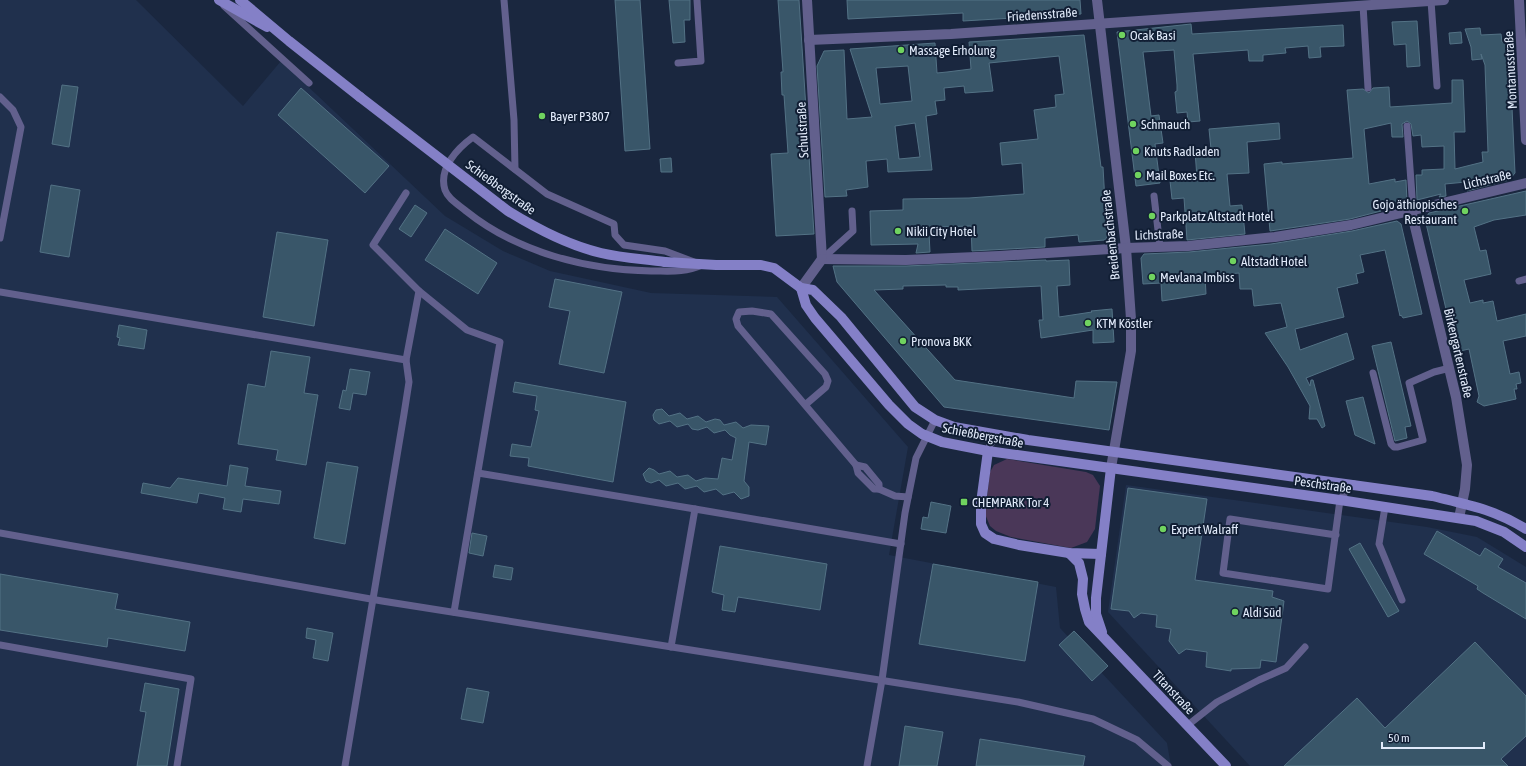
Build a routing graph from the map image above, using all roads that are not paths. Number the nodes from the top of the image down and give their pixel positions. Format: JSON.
{"nodes":[{"id":1,"x":218,"y":0,"type":"edge"},
{"id":2,"x":240,"y":0,"type":"edge"},
{"id":3,"x":504,"y":0,"type":"edge"},
{"id":4,"x":696,"y":0,"type":"edge"},
{"id":5,"x":807,"y":0,"type":"edge"},
{"id":6,"x":1097,"y":0,"type":"edge"},
{"id":7,"x":1444,"y":0,"type":"edge"},
{"id":8,"x":1520,"y":0,"type":"edge"},
{"id":9,"x":1431,"y":1,"type":"edge"},
{"id":10,"x":1363,"y":5,"type":"junction"},
{"id":11,"x":1100,"y":23,"type":"junction"},
{"id":12,"x":809,"y":40,"type":"junction"},
{"id":13,"x":289,"y":41,"type":"junction"},
{"id":14,"x":678,"y":63,"type":"dead end"},
{"id":15,"x":309,"y":83,"type":"dead end"},
{"id":16,"x":1437,"y":86,"type":"dead end"},
{"id":17,"x":1368,"y":88,"type":"dead end"},
{"id":18,"x":0,"y":97,"type":"edge"},
{"id":19,"x":1407,"y":126,"type":"dead end"},
{"id":20,"x":1526,"y":140,"type":"edge"},
{"id":21,"x":515,"y":169,"type":"junction"},
{"id":22,"x":1526,"y":183,"type":"edge"},
{"id":23,"x":406,"y":192,"type":"dead end"},
{"id":24,"x":1154,"y":196,"type":"dead end"},
{"id":25,"x":1412,"y":210,"type":"junction"},
{"id":26,"x":852,"y":211,"type":"dead end"},
{"id":27,"x":0,"y":238,"type":"edge"},
{"id":28,"x":1160,"y":247,"type":"junction"},
{"id":29,"x":1126,"y":248,"type":"junction"},
{"id":30,"x":822,"y":259,"type":"junction"},
{"id":31,"x":702,"y":265,"type":"junction"},
{"id":32,"x":801,"y":288,"type":"junction"},
{"id":33,"x":419,"y":291,"type":"junction"},
{"id":34,"x":0,"y":292,"type":"edge"},
{"id":35,"x":406,"y":360,"type":"junction"},
{"id":36,"x":1450,"y":368,"type":"junction"},
{"id":37,"x":1373,"y":373,"type":"dead end"},
{"id":38,"x":805,"y":404,"type":"junction"},
{"id":39,"x":935,"y":420,"type":"junction"},
{"id":40,"x":926,"y":436,"type":"junction"},
{"id":41,"x":1000,"y":436,"type":"junction"},
{"id":42,"x":988,"y":451,"type":"junction"},
{"id":43,"x":1113,"y":451,"type":"junction"},
{"id":44,"x":1111,"y":468,"type":"junction"},
{"id":45,"x":478,"y":473,"type":"junction"},
{"id":46,"x":1354,"y":484,"type":"junction"},
{"id":47,"x":908,"y":497,"type":"junction"},
{"id":48,"x":1340,"y":500,"type":"junction"},
{"id":49,"x":1462,"y":503,"type":"junction"},
{"id":50,"x":1385,"y":506,"type":"junction"},
{"id":51,"x":695,"y":509,"type":"junction"},
{"id":52,"x":1459,"y":518,"type":"junction"},
{"id":53,"x":1526,"y":528,"type":"edge"},
{"id":54,"x":0,"y":533,"type":"edge"},
{"id":55,"x":1336,"y":535,"type":"junction"},
{"id":56,"x":901,"y":544,"type":"junction"},
{"id":57,"x":1526,"y":546,"type":"edge"},
{"id":58,"x":1069,"y":553,"type":"junction"},
{"id":59,"x":1101,"y":554,"type":"junction"},
{"id":60,"x":372,"y":599,"type":"junction"},
{"id":61,"x":1402,"y":600,"type":"dead end"},
{"id":62,"x":454,"y":612,"type":"junction"},
{"id":63,"x":1103,"y":636,"type":"junction"},
{"id":64,"x":0,"y":645,"type":"edge"},
{"id":65,"x":671,"y":647,"type":"junction"},
{"id":66,"x":1305,"y":647,"type":"dead end"},
{"id":67,"x":882,"y":680,"type":"junction"},
{"id":68,"x":1188,"y":725,"type":"junction"},
{"id":69,"x":177,"y":766,"type":"edge"},
{"id":70,"x":345,"y":766,"type":"edge"},
{"id":71,"x":867,"y":766,"type":"edge"},
{"id":72,"x":1168,"y":766,"type":"edge"},
{"id":73,"x":1226,"y":766,"type":"edge"}],
"edges":[{"from":1,"to":13,"type":"main road","name":"Schießbergstraße"},
{"from":1,"to":15,"type":"lane"},
{"from":2,"to":13,"type":"main road","name":"Schießbergstraße"},
{"from":3,"to":21,"type":"lane"},
{"from":4,"to":14,"type":"lane"},
{"from":5,"to":12,"type":"street","name":"Schulstraße"},
{"from":6,"to":11,"type":"street","name":"Breidenbachstraße"},
{"from":7,"to":9,"type":"street","name":"Friedensstraße"},
{"from":8,"to":20,"type":"street","name":"Montanusstraße"},
{"from":9,"to":10,"type":"street","name":"Friedensstraße"},
{"from":9,"to":16,"type":"lane"},
{"from":10,"to":11,"type":"street","name":"Friedensstraße"},
{"from":10,"to":17,"type":"lane"},
{"from":11,"to":12,"type":"street","name":"Friedensstraße"},
{"from":11,"to":29,"type":"street","name":"Breidenbachstraße"},
{"from":12,"to":30,"type":"street","name":"Schulstraße"},
{"from":13,"to":31,"type":"main road","name":"Schießbergstraße","bridge":true},
{"from":18,"to":27,"type":"lane"},
{"from":19,"to":25,"type":"lane"},
{"from":21,"to":31,"type":"lane"},
{"from":21,"to":31,"type":"lane"},
{"from":22,"to":25,"type":"street","name":"Lichstraße"},
{"from":23,"to":33,"type":"lane"},
{"from":24,"to":28,"type":"lane"},
{"from":25,"to":28,"type":"street","name":"Lichstraße"},
{"from":25,"to":36,"type":"street","name":"Birkengartenstraße"},
{"from":26,"to":30,"type":"lane"},
{"from":28,"to":29,"type":"street","name":"Lichstraße"},
{"from":29,"to":30,"type":"street","name":"Lichstraße"},
{"from":29,"to":43,"type":"street","name":"Breidenbachstraße"},
{"from":30,"to":32,"type":"street"},
{"from":31,"to":32,"type":"main road","name":"Schießbergstraße"},
{"from":32,"to":39,"type":"main road","name":"Schießbergstraße"},
{"from":32,"to":40,"type":"main road","name":"Schießbergstraße"},
{"from":33,"to":35,"type":"lane"},
{"from":33,"to":45,"type":"lane"},
{"from":34,"to":35,"type":"lane"},
{"from":35,"to":60,"type":"lane"},
{"from":36,"to":37,"type":"lane"},
{"from":36,"to":49,"type":"street","name":"Birkengartenstraße"},
{"from":38,"to":38,"type":"lane"},
{"from":38,"to":47,"type":"lane"},
{"from":39,"to":40,"type":"lane"},
{"from":39,"to":41,"type":"main road","name":"Schießbergstraße"},
{"from":40,"to":42,"type":"main road","name":"Schießbergstraße"},
{"from":40,"to":47,"type":"lane"},
{"from":41,"to":42,"type":"lane"},
{"from":41,"to":43,"type":"main road","name":"Schießbergstraße"},
{"from":42,"to":44,"type":"main road","name":"Schießbergstraße"},
{"from":42,"to":58,"type":"main road"},
{"from":43,"to":44,"type":"street","name":"Breidenbachstraße"},
{"from":43,"to":46,"type":"main road","name":"Peschstraße"},
{"from":44,"to":48,"type":"main road","name":"Peschstraße"},
{"from":44,"to":59,"type":"main road","name":"Titanstraße"},
{"from":45,"to":51,"type":"lane"},
{"from":45,"to":62,"type":"lane"},
{"from":46,"to":48,"type":"lane"},
{"from":46,"to":49,"type":"main road","name":"Peschstraße"},
{"from":47,"to":56,"type":"lane"},
{"from":48,"to":50,"type":"main road","name":"Peschstraße"},
{"from":48,"to":55,"type":"lane"},
{"from":49,"to":52,"type":"street","name":"Birkengartenstraße"},
{"from":49,"to":53,"type":"main road","name":"Peschstraße"},
{"from":50,"to":52,"type":"main road","name":"Peschstraße"},
{"from":50,"to":61,"type":"lane"},
{"from":51,"to":56,"type":"lane"},
{"from":51,"to":65,"type":"lane"},
{"from":52,"to":57,"type":"main road","name":"Peschstraße"},
{"from":54,"to":60,"type":"lane"},
{"from":55,"to":55,"type":"lane"},
{"from":56,"to":67,"type":"lane"},
{"from":58,"to":59,"type":"main road"},
{"from":58,"to":63,"type":"main road","name":"Titanstraße"},
{"from":59,"to":63,"type":"main road","name":"Titanstraße"},
{"from":60,"to":62,"type":"lane"},
{"from":60,"to":70,"type":"lane"},
{"from":62,"to":65,"type":"lane"},
{"from":63,"to":68,"type":"main road","name":"Titanstraße"},
{"from":64,"to":69,"type":"lane"},
{"from":65,"to":67,"type":"lane"},
{"from":66,"to":68,"type":"lane"},
{"from":67,"to":71,"type":"lane"},
{"from":67,"to":72,"type":"lane"},
{"from":68,"to":73,"type":"main road","name":"Titanstraße"}]}
